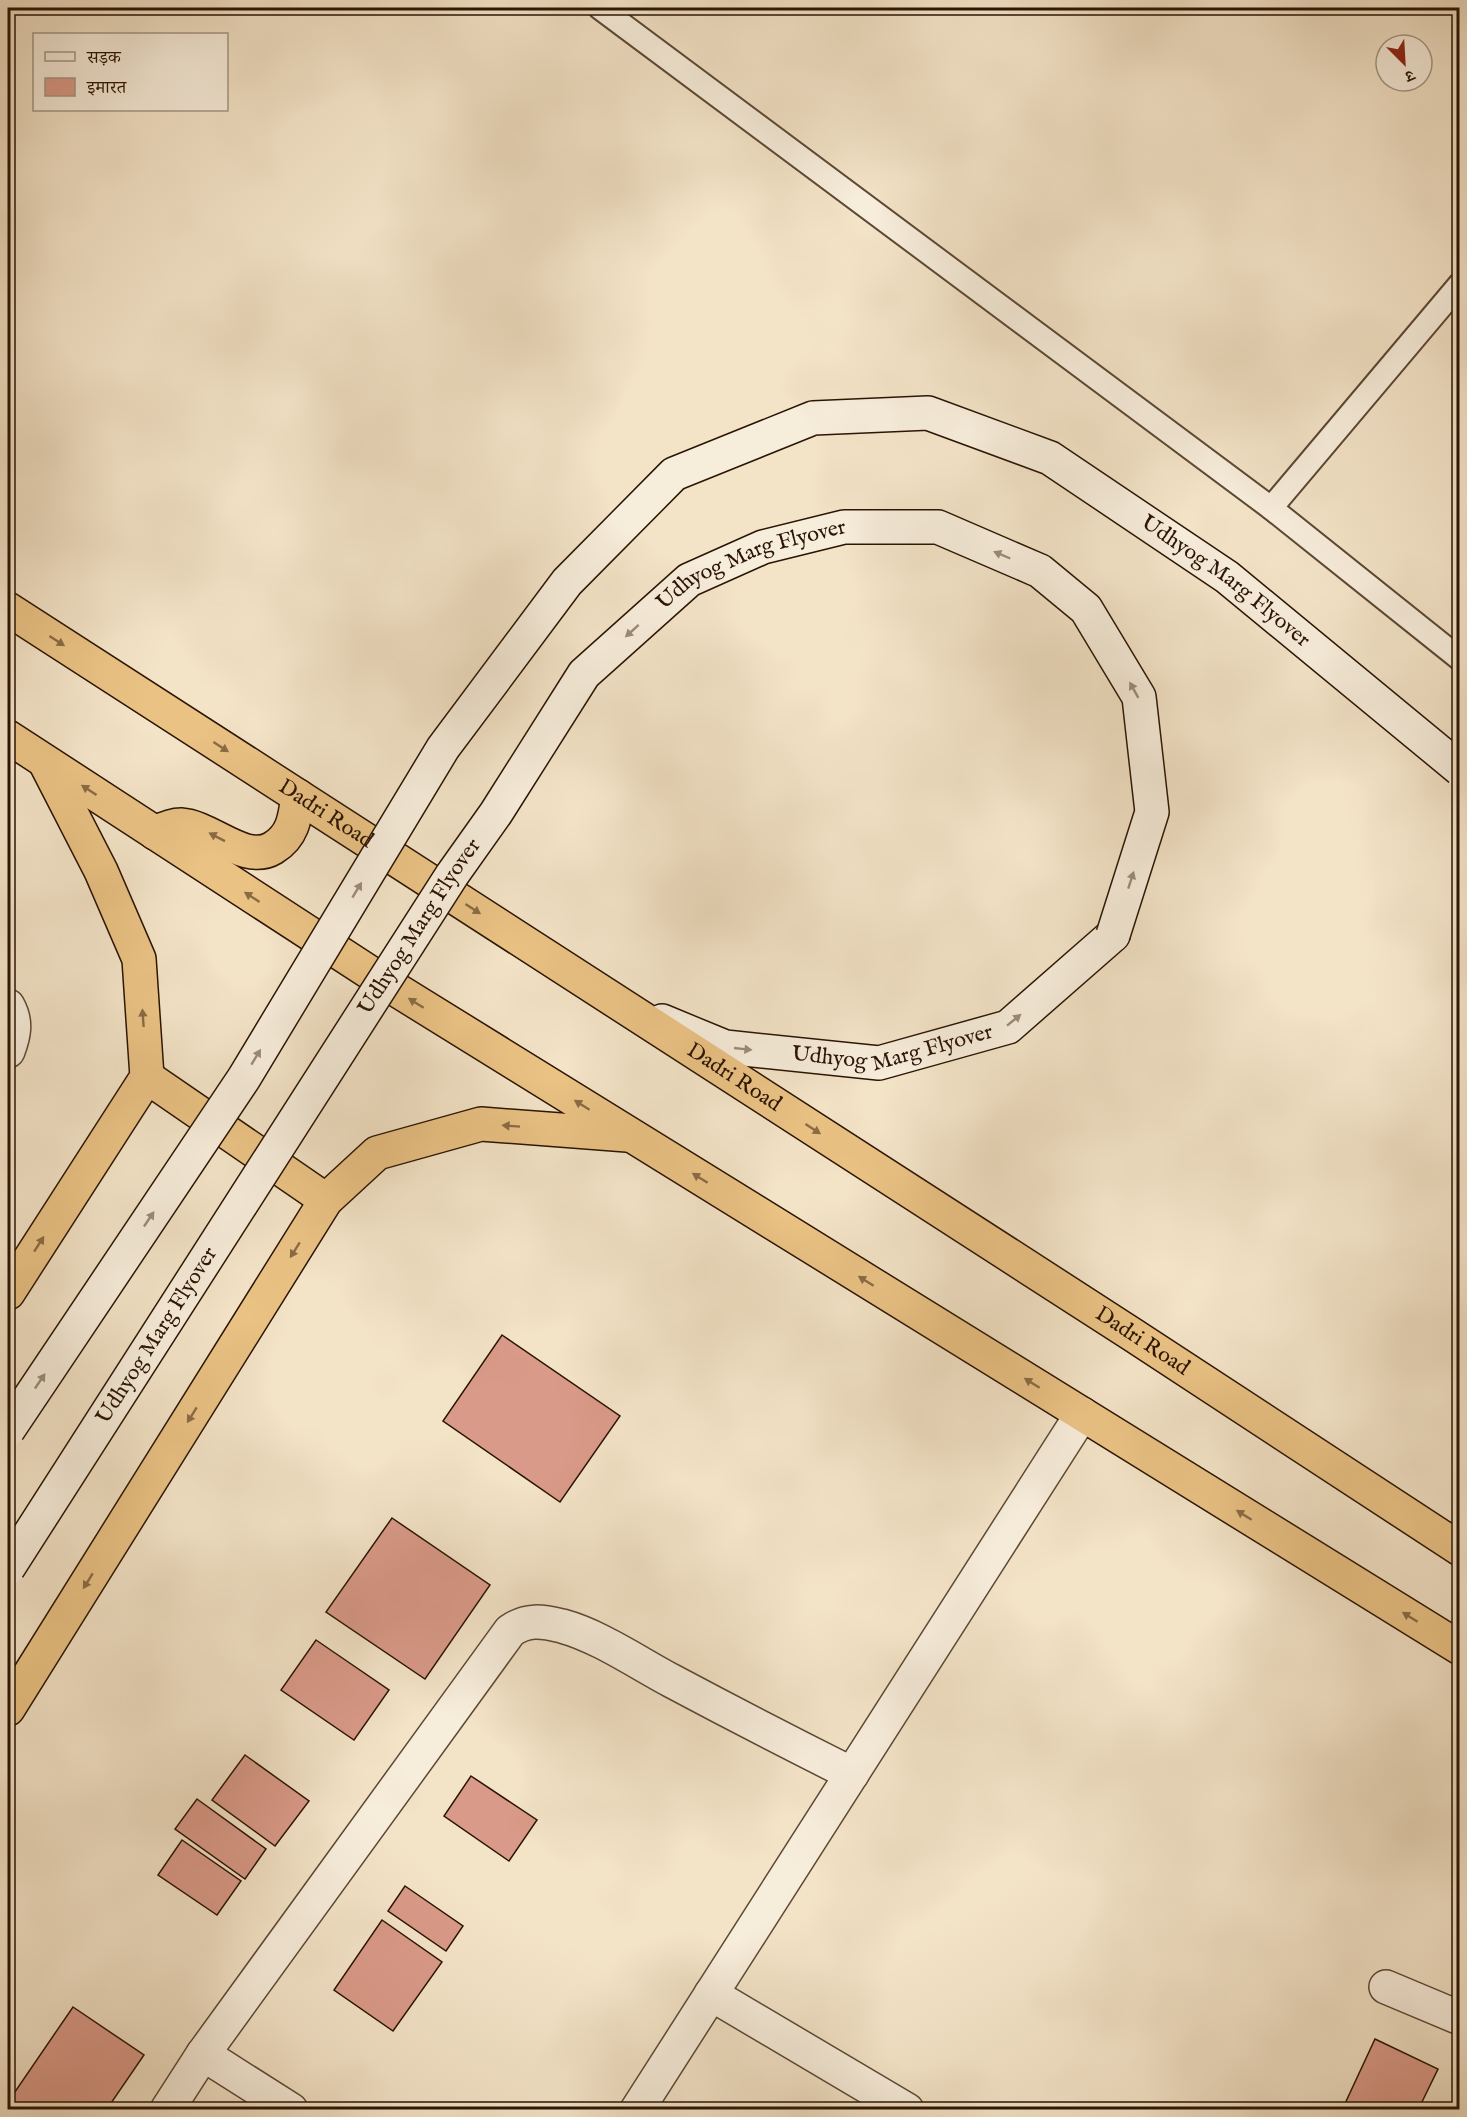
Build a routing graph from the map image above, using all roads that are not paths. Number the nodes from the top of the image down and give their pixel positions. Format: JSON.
{"nodes":[{"id":1,"x":600,"y":8,"type":"edge"},
{"id":2,"x":1460,"y":285,"type":"edge"},
{"id":3,"x":1271,"y":508,"type":"junction"},
{"id":4,"x":8,"y":609,"type":"edge"},
{"id":5,"x":1460,"y":659,"type":"edge"},
{"id":6,"x":8,"y":737,"type":"edge"},
{"id":7,"x":44,"y":761,"type":"junction"},
{"id":8,"x":1460,"y":769,"type":"edge"},
{"id":9,"x":297,"y":796,"type":"junction"},
{"id":10,"x":155,"y":833,"type":"junction"},
{"id":11,"x":610,"y":999,"type":"junction"},
{"id":12,"x":8,"y":1006,"type":"edge"},
{"id":13,"x":8,"y":1051,"type":"edge"},
{"id":14,"x":147,"y":1077,"type":"junction"},
{"id":15,"x":632,"y":1136,"type":"junction"},
{"id":16,"x":326,"y":1200,"type":"junction"},
{"id":17,"x":8,"y":1293,"type":"edge"},
{"id":18,"x":1082,"y":1414,"type":"junction"},
{"id":19,"x":8,"y":1430,"type":"edge"},
{"id":20,"x":1460,"y":1549,"type":"edge"},
{"id":21,"x":8,"y":1568,"type":"edge"},
{"id":22,"x":1460,"y":1648,"type":"edge"},
{"id":23,"x":8,"y":1709,"type":"edge"},
{"id":24,"x":852,"y":1774,"type":"junction"},
{"id":25,"x":1386,"y":1987,"type":"dead end"},
{"id":26,"x":711,"y":1994,"type":"junction"},
{"id":27,"x":1460,"y":2018,"type":"edge"},
{"id":28,"x":203,"y":2054,"type":"junction"},
{"id":29,"x":167,"y":2109,"type":"edge"},
{"id":30,"x":291,"y":2109,"type":"edge"},
{"id":31,"x":637,"y":2109,"type":"edge"},
{"id":32,"x":907,"y":2109,"type":"edge"}],
"edges":[{"from":1,"to":3,"type":"lane"},
{"from":2,"to":3,"type":"lane"},
{"from":3,"to":5,"type":"lane"},
{"from":4,"to":9,"type":"highway","name":"Dadri Road","one_way":true},
{"from":6,"to":7,"type":"highway"},
{"from":10,"to":7,"type":"highway","one_way":true},
{"from":14,"to":7,"type":"highway","one_way":true},
{"from":19,"to":8,"type":"main road","name":"Udhyog Marg Flyover","one_way":true,"bridge":true},
{"from":9,"to":10,"type":"highway","one_way":true},
{"from":9,"to":11,"type":"highway","name":"Dadri Road","one_way":true},
{"from":15,"to":10,"type":"highway","one_way":true},
{"from":11,"to":20,"type":"highway","name":"Dadri Road","one_way":true},
{"from":11,"to":21,"type":"main road","name":"Udhyog Marg Flyover","one_way":true,"bridge":true},
{"from":12,"to":13,"type":"main road"},
{"from":14,"to":16,"type":"highway"},
{"from":17,"to":14,"type":"highway","one_way":true},
{"from":15,"to":16,"type":"highway","one_way":true},
{"from":18,"to":15,"type":"highway","one_way":true},
{"from":16,"to":23,"type":"highway","one_way":true},
{"from":22,"to":18,"type":"highway","one_way":true},
{"from":18,"to":24,"type":"main road"},
{"from":24,"to":26,"type":"main road"},
{"from":24,"to":28,"type":"main road"},
{"from":25,"to":27,"type":"main road"},
{"from":26,"to":31,"type":"main road"},
{"from":26,"to":32,"type":"main road"},
{"from":28,"to":29,"type":"main road"},
{"from":28,"to":30,"type":"main road"}]}
